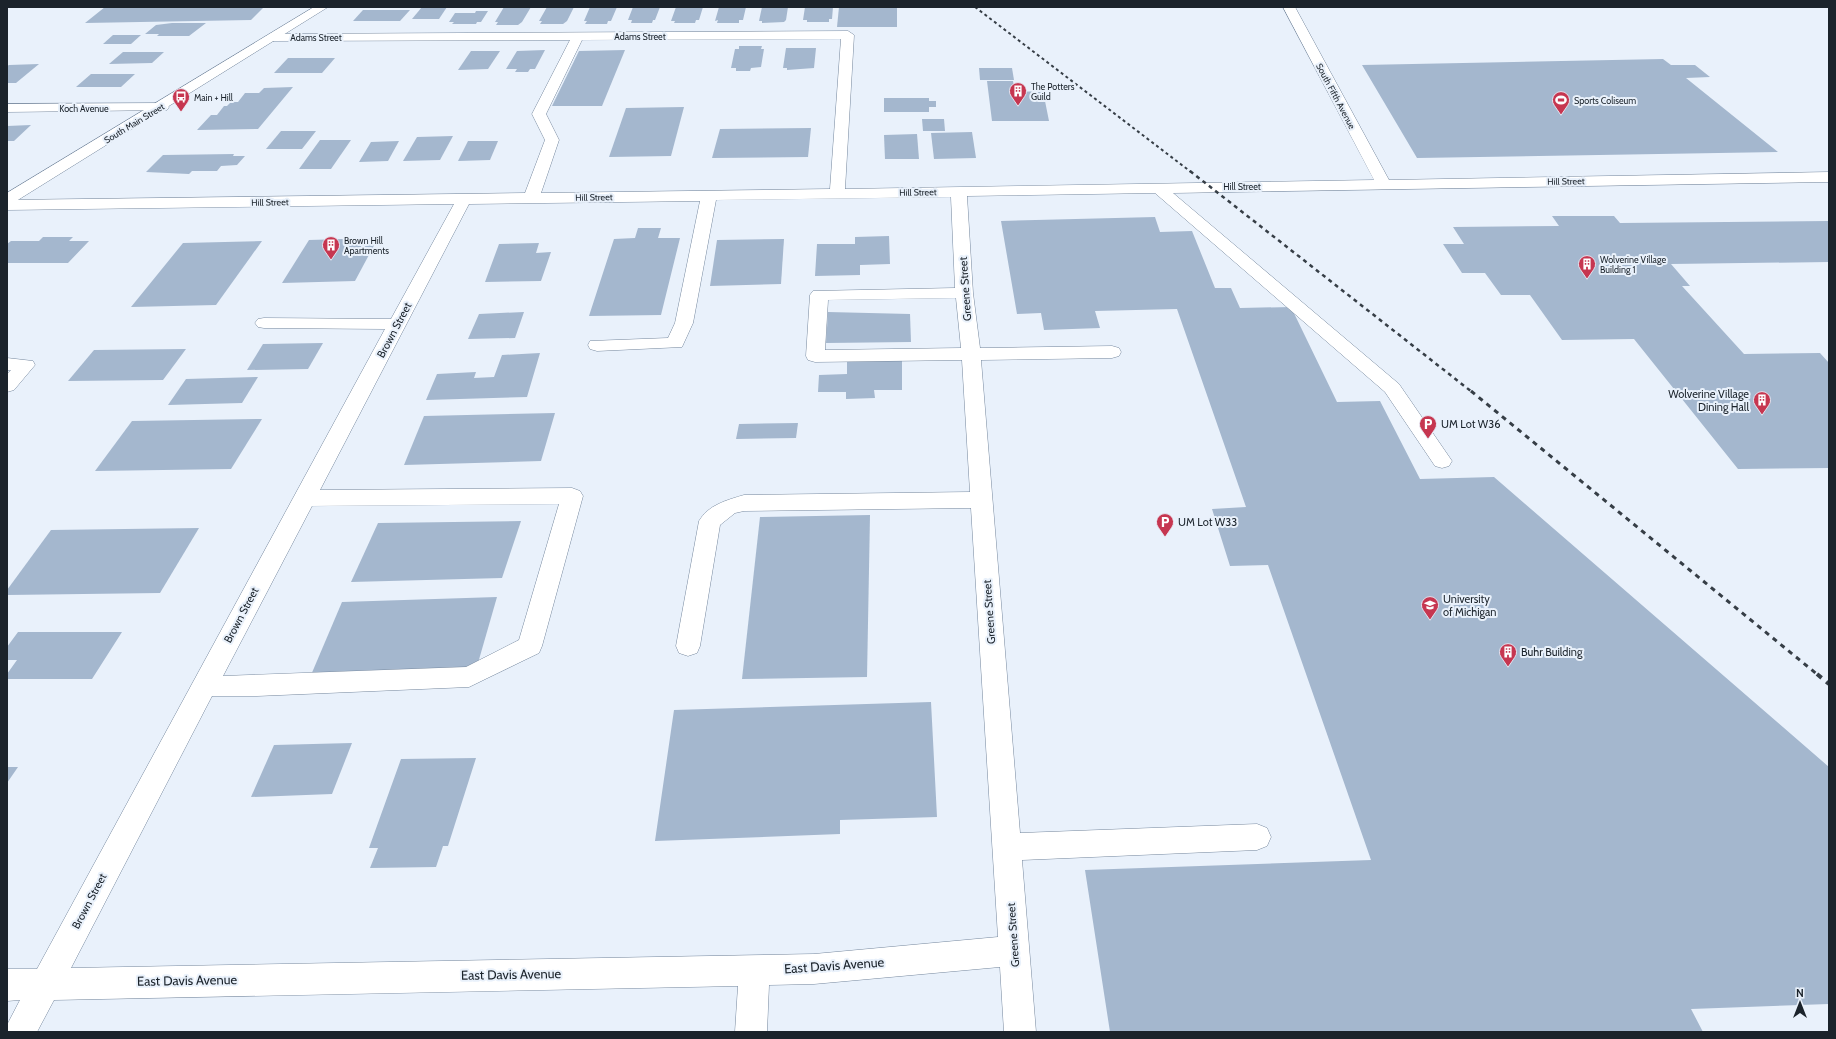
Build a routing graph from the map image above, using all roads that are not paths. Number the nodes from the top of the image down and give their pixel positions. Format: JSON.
{"nodes":[{"id":1,"x":322,"y":7,"type":"edge"},
{"id":2,"x":1289,"y":7,"type":"edge"},
{"id":3,"x":578,"y":36,"type":"junction"},
{"id":4,"x":272,"y":38,"type":"junction"},
{"id":5,"x":162,"y":107,"type":"junction"},
{"id":6,"x":7,"y":108,"type":"edge"},
{"id":7,"x":1829,"y":177,"type":"edge"},
{"id":8,"x":1384,"y":185,"type":"junction"},
{"id":9,"x":1158,"y":188,"type":"junction"},
{"id":10,"x":959,"y":192,"type":"junction"},
{"id":11,"x":837,"y":194,"type":"junction"},
{"id":12,"x":709,"y":196,"type":"junction"},
{"id":13,"x":531,"y":198,"type":"junction"},
{"id":14,"x":464,"y":199,"type":"junction"},
{"id":15,"x":7,"y":200,"type":"edge"},
{"id":16,"x":7,"y":205,"type":"edge"},
{"id":17,"x":964,"y":293,"type":"junction"},
{"id":18,"x":264,"y":323,"type":"dead end"},
{"id":19,"x":397,"y":324,"type":"junction"},
{"id":20,"x":597,"y":345,"type":"dead end"},
{"id":21,"x":1112,"y":352,"type":"dead end"},
{"id":22,"x":971,"y":354,"type":"junction"},
{"id":23,"x":7,"y":364,"type":"edge"},
{"id":24,"x":7,"y":386,"type":"edge"},
{"id":25,"x":1442,"y":461,"type":"dead end"},
{"id":26,"x":304,"y":498,"type":"junction"},
{"id":27,"x":981,"y":500,"type":"junction"},
{"id":28,"x":688,"y":646,"type":"dead end"},
{"id":29,"x":204,"y":686,"type":"junction"},
{"id":30,"x":1257,"y":837,"type":"dead end"},
{"id":31,"x":1006,"y":847,"type":"junction"},
{"id":32,"x":1014,"y":951,"type":"junction"},
{"id":33,"x":754,"y":970,"type":"junction"},
{"id":34,"x":46,"y":983,"type":"junction"},
{"id":35,"x":7,"y":985,"type":"edge"},
{"id":36,"x":20,"y":1032,"type":"edge"},
{"id":37,"x":751,"y":1032,"type":"edge"},
{"id":38,"x":1020,"y":1032,"type":"edge"}],
"edges":[{"from":1,"to":4,"type":"street","name":"South Main Street"},
{"from":2,"to":8,"type":"street","name":"South Fifth Avenue"},
{"from":3,"to":4,"type":"street","name":"Adams Street"},
{"from":3,"to":11,"type":"street","name":"Adams Street"},
{"from":3,"to":13,"type":"street"},
{"from":4,"to":5,"type":"street","name":"South Main Street"},
{"from":5,"to":6,"type":"street","name":"Koch Avenue"},
{"from":5,"to":15,"type":"street","name":"South Main Street"},
{"from":7,"to":8,"type":"street","name":"Hill Street"},
{"from":8,"to":9,"type":"street","name":"Hill Street"},
{"from":9,"to":10,"type":"street","name":"Hill Street"},
{"from":9,"to":25,"type":"street"},
{"from":10,"to":11,"type":"street","name":"Hill Street"},
{"from":10,"to":17,"type":"street","name":"Greene Street"},
{"from":11,"to":12,"type":"street","name":"Hill Street"},
{"from":12,"to":13,"type":"street","name":"Hill Street"},
{"from":12,"to":20,"type":"street"},
{"from":13,"to":14,"type":"street","name":"Hill Street"},
{"from":14,"to":16,"type":"street","name":"Hill Street"},
{"from":14,"to":19,"type":"street","name":"Brown Street"},
{"from":17,"to":22,"type":"street","name":"Greene Street"},
{"from":17,"to":22,"type":"street"},
{"from":18,"to":19,"type":"street"},
{"from":19,"to":26,"type":"street","name":"Brown Street"},
{"from":21,"to":22,"type":"street"},
{"from":22,"to":27,"type":"street","name":"Greene Street"},
{"from":23,"to":24,"type":"street"},
{"from":26,"to":29,"type":"street","name":"Brown Street"},
{"from":26,"to":29,"type":"street"},
{"from":27,"to":28,"type":"street"},
{"from":27,"to":31,"type":"street","name":"Greene Street"},
{"from":29,"to":34,"type":"street","name":"Brown Street"},
{"from":30,"to":31,"type":"street"},
{"from":31,"to":32,"type":"street","name":"Greene Street"},
{"from":32,"to":33,"type":"street","name":"East Davis Avenue"},
{"from":32,"to":38,"type":"street","name":"Greene Street"},
{"from":33,"to":34,"type":"street","name":"East Davis Avenue"},
{"from":33,"to":37,"type":"street"},
{"from":34,"to":35,"type":"street","name":"East Davis Avenue"},
{"from":34,"to":36,"type":"street","name":"Brown Street"}]}
